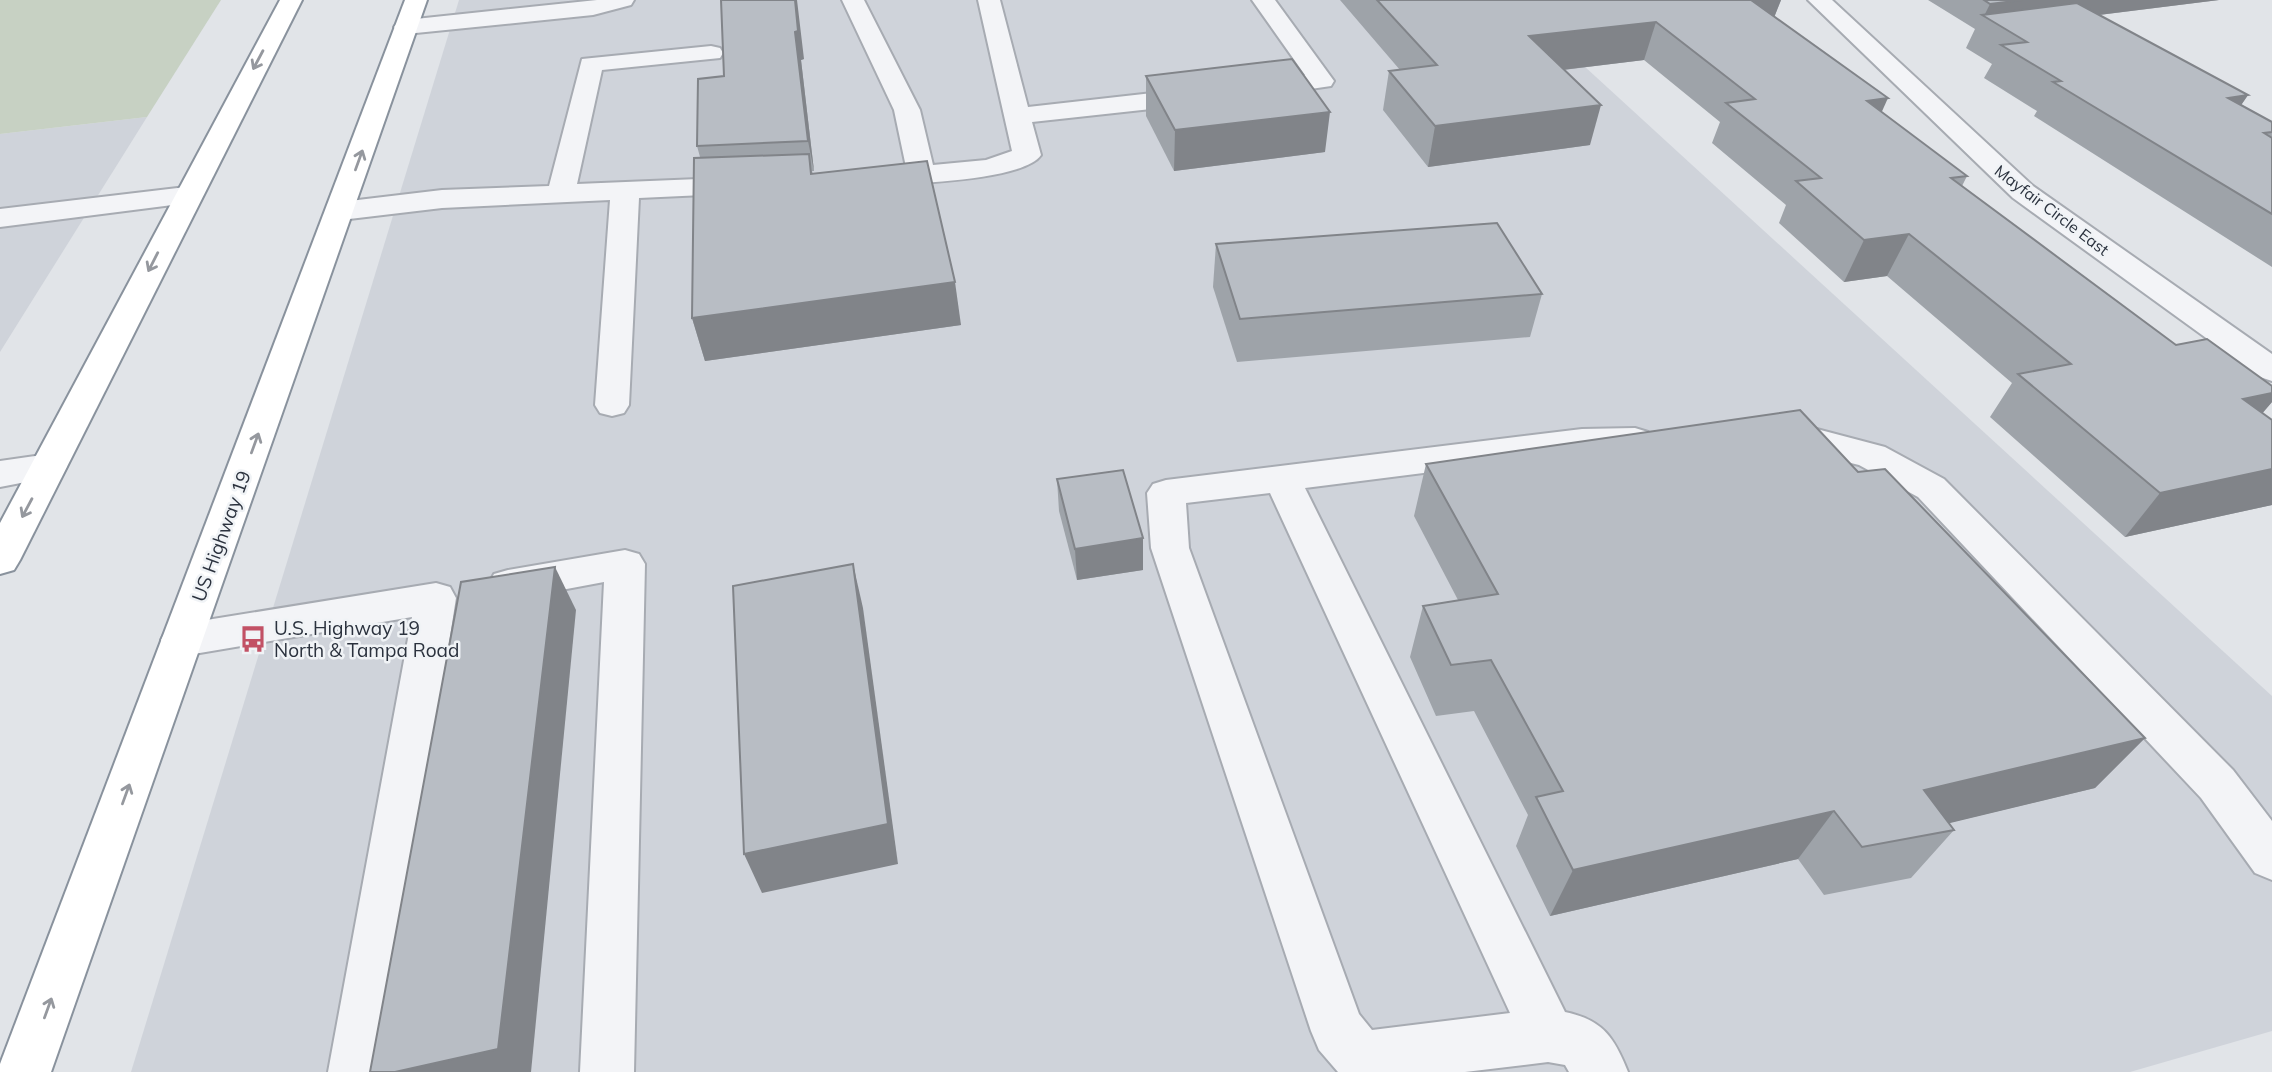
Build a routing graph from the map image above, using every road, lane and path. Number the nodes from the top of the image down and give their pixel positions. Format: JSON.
{"nodes":[{"id":1,"x":290,"y":0,"type":"edge"},
{"id":2,"x":623,"y":0,"type":"edge"},
{"id":3,"x":853,"y":0,"type":"edge"},
{"id":4,"x":989,"y":0,"type":"edge"},
{"id":5,"x":1263,"y":0,"type":"edge"},
{"id":6,"x":1819,"y":0,"type":"edge"},
{"id":7,"x":594,"y":4,"type":"edge"},
{"id":8,"x":411,"y":13,"type":"edge"},
{"id":9,"x":711,"y":53,"type":"dead end"},
{"id":10,"x":1018,"y":116,"type":"junction"},
{"id":11,"x":921,"y":174,"type":"junction"},
{"id":12,"x":851,"y":180,"type":"edge"},
{"id":13,"x":771,"y":184,"type":"edge"},
{"id":14,"x":625,"y":191,"type":"junction"},
{"id":15,"x":561,"y":194,"type":"junction"},
{"id":16,"x":186,"y":196,"type":"junction"},
{"id":17,"x":341,"y":211,"type":"junction"},
{"id":18,"x":0,"y":218,"type":"edge"},
{"id":19,"x":2272,"y":370,"type":"edge"},
{"id":20,"x":612,"y":405,"type":"dead end"},
{"id":21,"x":1741,"y":436,"type":"edge"},
{"id":22,"x":1675,"y":438,"type":"edge"},
{"id":23,"x":49,"y":466,"type":"junction"},
{"id":24,"x":0,"y":474,"type":"edge"},
{"id":25,"x":1282,"y":479,"type":"junction"},
{"id":26,"x":0,"y":560,"type":"edge"},
{"id":27,"x":436,"y":598,"type":"junction"},
{"id":28,"x":182,"y":640,"type":"junction"},
{"id":29,"x":2272,"y":858,"type":"edge"},
{"id":30,"x":1548,"y":1035,"type":"junction"},
{"id":31,"x":24,"y":1072,"type":"edge"},
{"id":32,"x":355,"y":1072,"type":"edge"},
{"id":33,"x":607,"y":1072,"type":"edge"},
{"id":34,"x":1601,"y":1072,"type":"edge"}],
"edges":[{"from":1,"to":16,"type":"highway","one_way":true},
{"from":2,"to":7,"type":"street"},
{"from":3,"to":11,"type":"street"},
{"from":4,"to":10,"type":"street"},
{"from":5,"to":10,"type":"street"},
{"from":6,"to":19,"type":"street","name":"Mayfair Circle East"},
{"from":7,"to":8,"type":"street"},
{"from":17,"to":8,"type":"highway","name":"US Highway 19","one_way":true},
{"from":9,"to":15,"type":"street"},
{"from":10,"to":11,"type":"street"},
{"from":11,"to":12,"type":"street"},
{"from":13,"to":14,"type":"street"},
{"from":14,"to":15,"type":"street"},
{"from":14,"to":20,"type":"street"},
{"from":15,"to":17,"type":"street"},
{"from":16,"to":18,"type":"street"},
{"from":16,"to":23,"type":"highway","one_way":true},
{"from":28,"to":17,"type":"highway","name":"US Highway 19","one_way":true},
{"from":21,"to":29,"type":"street"},
{"from":22,"to":25,"type":"street"},
{"from":23,"to":24,"type":"street"},
{"from":23,"to":26,"type":"highway","one_way":true},
{"from":25,"to":30,"type":"street"},
{"from":25,"to":30,"type":"street"},
{"from":27,"to":28,"type":"street"},
{"from":27,"to":32,"type":"street"},
{"from":27,"to":33,"type":"street"},
{"from":31,"to":28,"type":"highway","name":"US Highway 19","one_way":true},
{"from":30,"to":34,"type":"street"}]}
